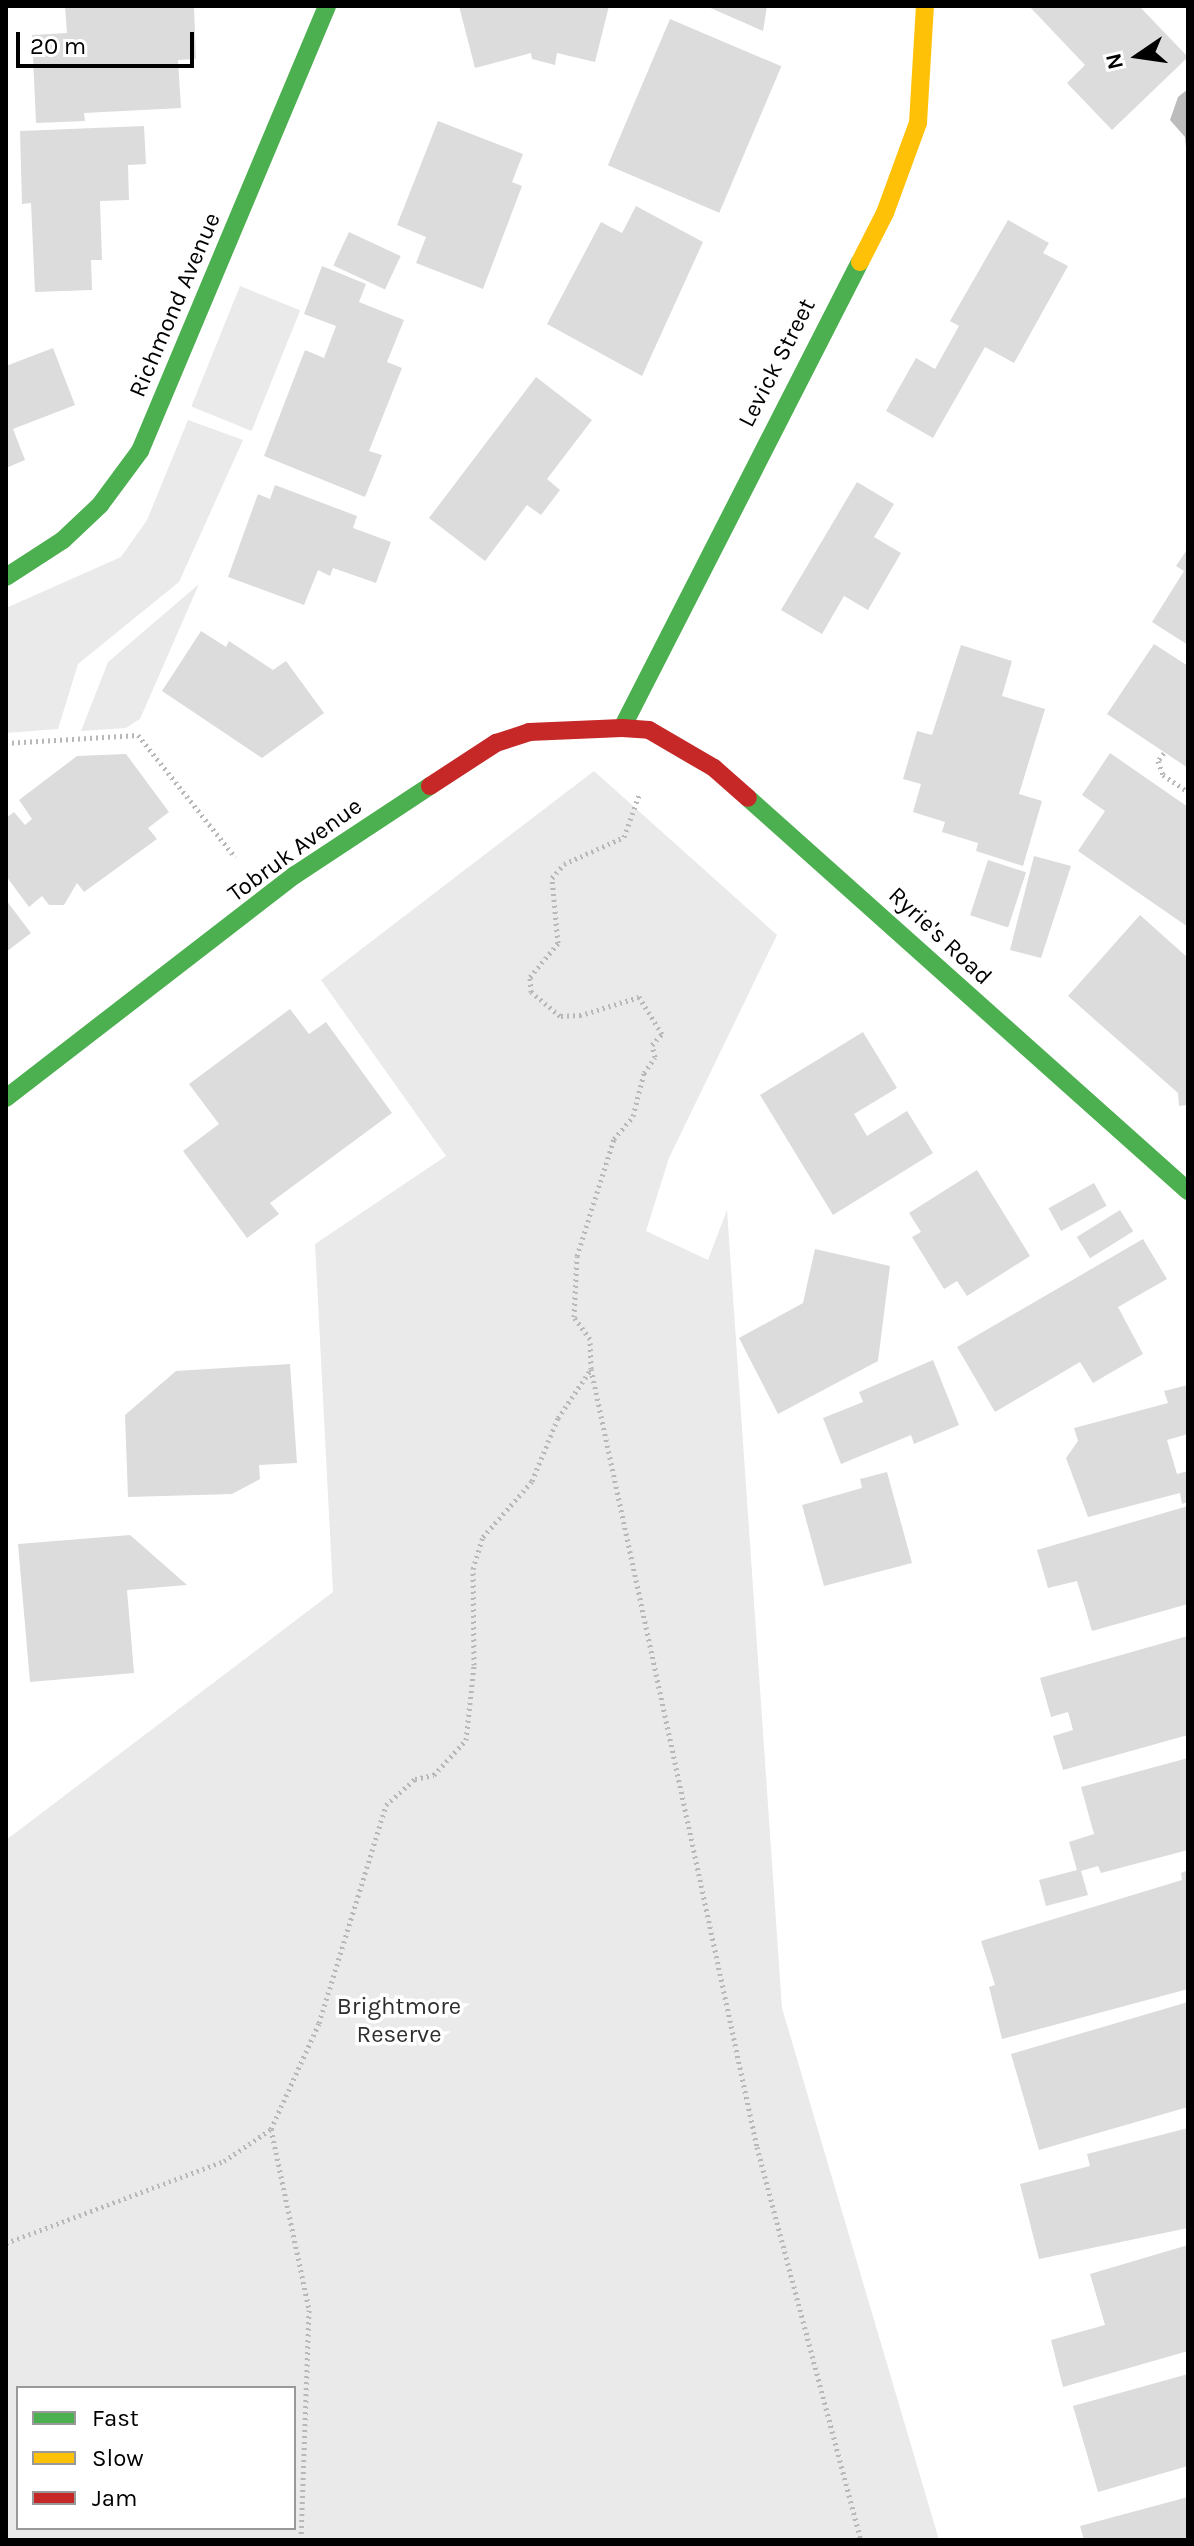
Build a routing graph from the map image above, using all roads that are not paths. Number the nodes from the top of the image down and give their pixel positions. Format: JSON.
{"nodes":[{"id":1,"x":327,"y":6,"type":"edge"},
{"id":2,"x":925,"y":6,"type":"edge"},
{"id":3,"x":6,"y":577,"type":"edge"},
{"id":4,"x":622,"y":728,"type":"junction"},
{"id":5,"x":649,"y":730,"type":"joint"},
{"id":6,"x":6,"y":1098,"type":"edge"},
{"id":7,"x":1188,"y":1191,"type":"edge"}],
"edges":[{"from":1,"to":3,"type":"street","name":"Richmond Avenue"},
{"from":2,"to":4,"type":"street","name":"Levick Street"},
{"from":4,"to":5,"type":"street","name":"Tobruk Avenue"},
{"from":4,"to":6,"type":"street","name":"Tobruk Avenue"},
{"from":5,"to":7,"type":"street","name":"Ryrie's Road"}]}
